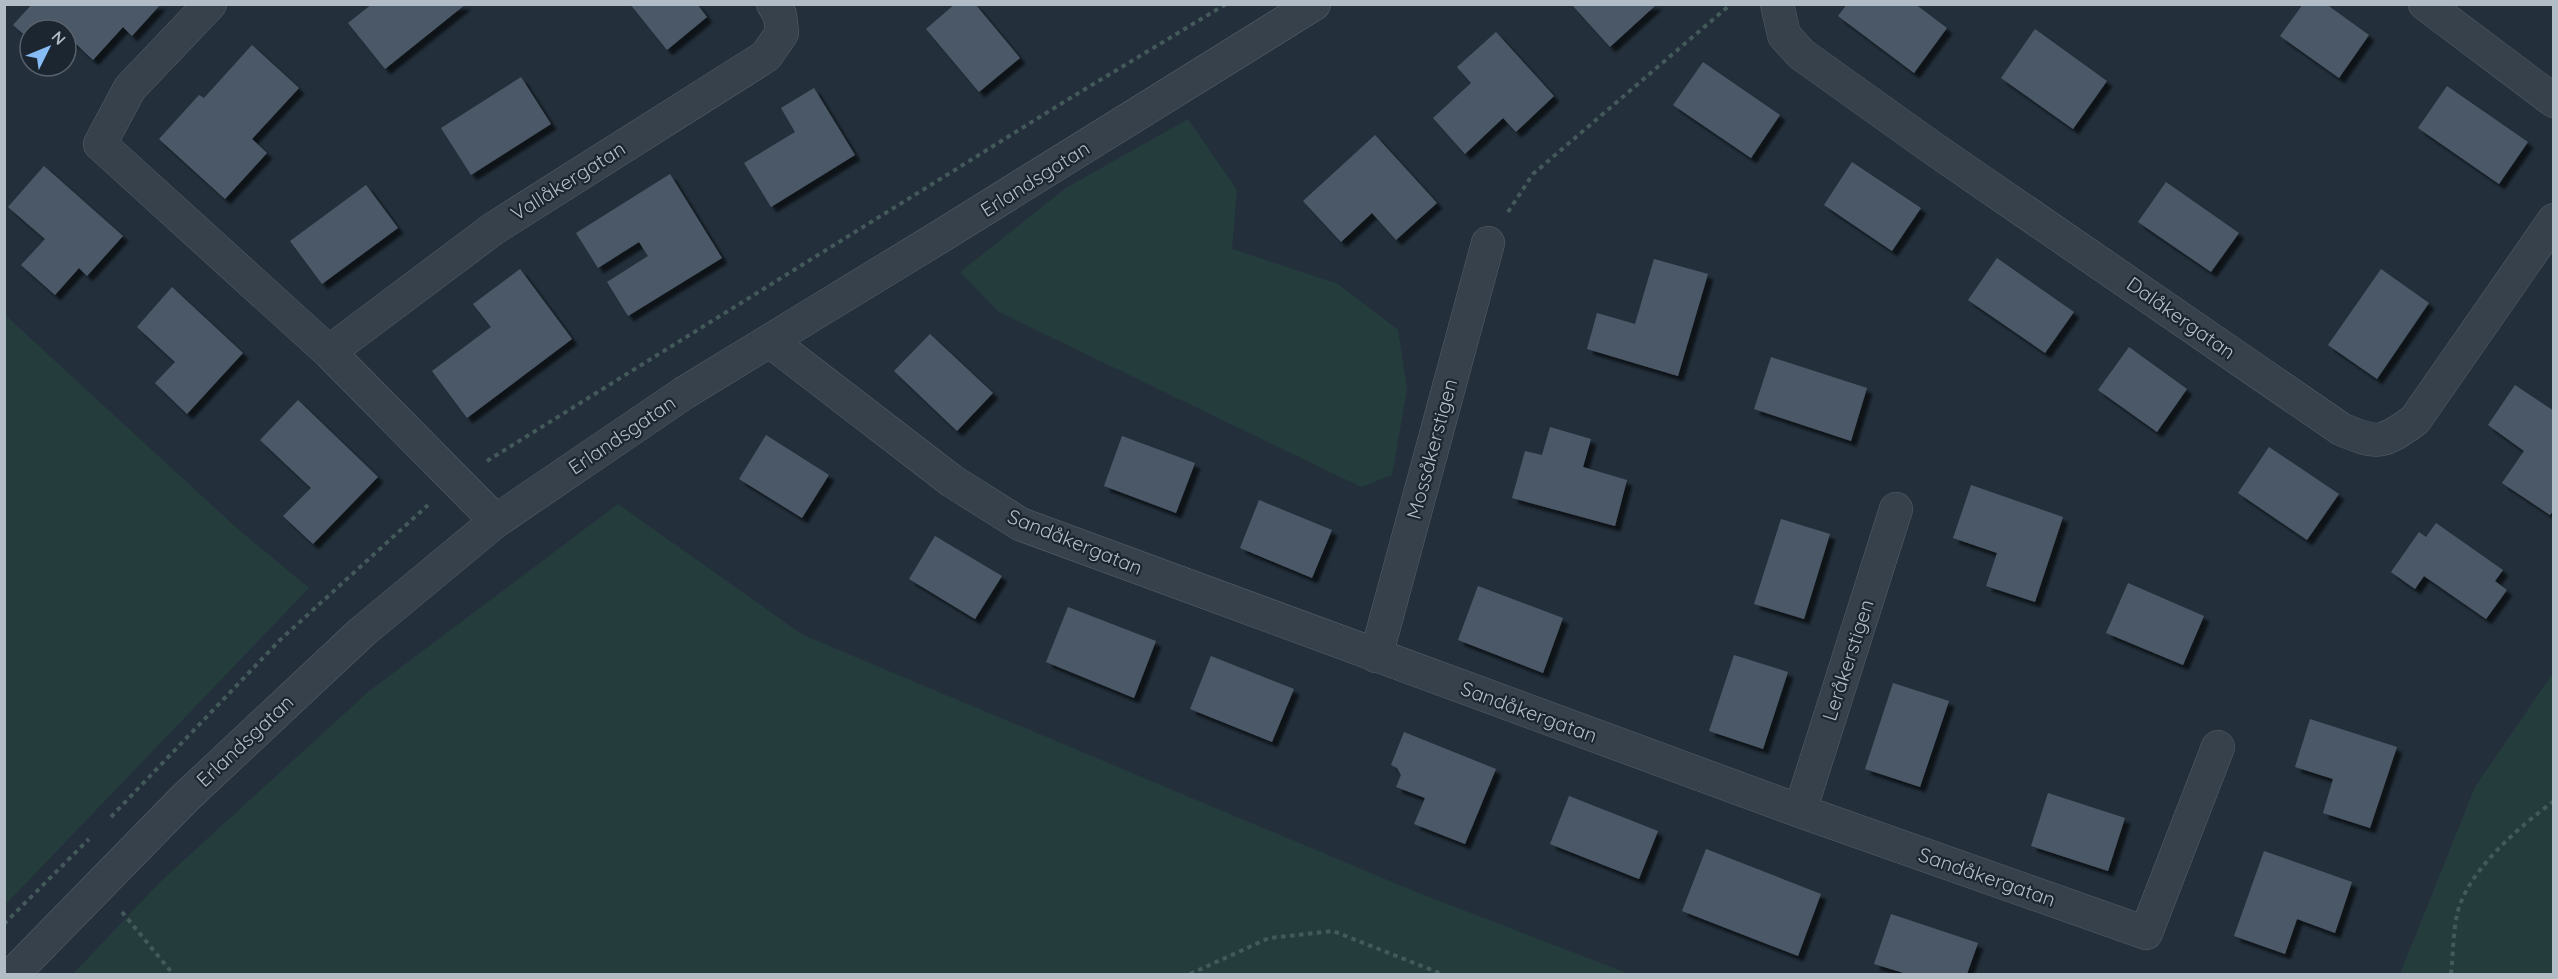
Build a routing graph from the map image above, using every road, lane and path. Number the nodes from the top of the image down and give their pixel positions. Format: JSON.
{"nodes":[{"id":1,"x":210,"y":4,"type":"edge"},
{"id":2,"x":772,"y":4,"type":"edge"},
{"id":3,"x":1314,"y":4,"type":"edge"},
{"id":4,"x":1731,"y":4,"type":"edge"},
{"id":5,"x":1777,"y":4,"type":"edge"},
{"id":6,"x":2425,"y":4,"type":"edge"},
{"id":7,"x":2553,"y":101,"type":"edge"},
{"id":8,"x":2553,"y":220,"type":"edge"},
{"id":9,"x":1488,"y":243,"type":"joint"},
{"id":10,"x":770,"y":341,"type":"junction"},
{"id":11,"x":329,"y":352,"type":"junction"},
{"id":12,"x":1896,"y":509,"type":"dead end"},
{"id":13,"x":496,"y":521,"type":"junction"},
{"id":14,"x":1376,"y":656,"type":"junction"},
{"id":15,"x":2218,"y":747,"type":"dead end"},
{"id":16,"x":2553,"y":801,"type":"edge"},
{"id":17,"x":1800,"y":811,"type":"junction"},
{"id":18,"x":96,"y":889,"type":"junction"},
{"id":19,"x":13,"y":975,"type":"edge"},
{"id":20,"x":173,"y":975,"type":"edge"},
{"id":21,"x":1190,"y":975,"type":"edge"},
{"id":22,"x":1442,"y":975,"type":"edge"},
{"id":23,"x":2451,"y":975,"type":"edge"}],
"edges":[{"from":1,"to":11,"type":"street"},
{"from":2,"to":11,"type":"street","name":"Vallåkergatan"},
{"from":3,"to":10,"type":"street","name":"Erlandsgatan"},
{"from":4,"to":9,"type":"path"},
{"from":5,"to":8,"type":"street","name":"Dalåkergatan"},
{"from":6,"to":7,"type":"street"},
{"from":9,"to":14,"type":"street","name":"Mossåkerstigen"},
{"from":10,"to":13,"type":"street","name":"Erlandsgatan"},
{"from":10,"to":14,"type":"street","name":"Sandåkergatan"},
{"from":11,"to":13,"type":"street"},
{"from":12,"to":17,"type":"street","name":"Leråkerstigen"},
{"from":13,"to":18,"type":"street","name":"Erlandsgatan"},
{"from":14,"to":17,"type":"street","name":"Sandåkergatan"},
{"from":15,"to":17,"type":"street","name":"Sandåkergatan"},
{"from":16,"to":23,"type":"path"},
{"from":18,"to":19,"type":"street","name":"Erlandsgatan"},
{"from":18,"to":20,"type":"path"},
{"from":21,"to":22,"type":"path"}]}
